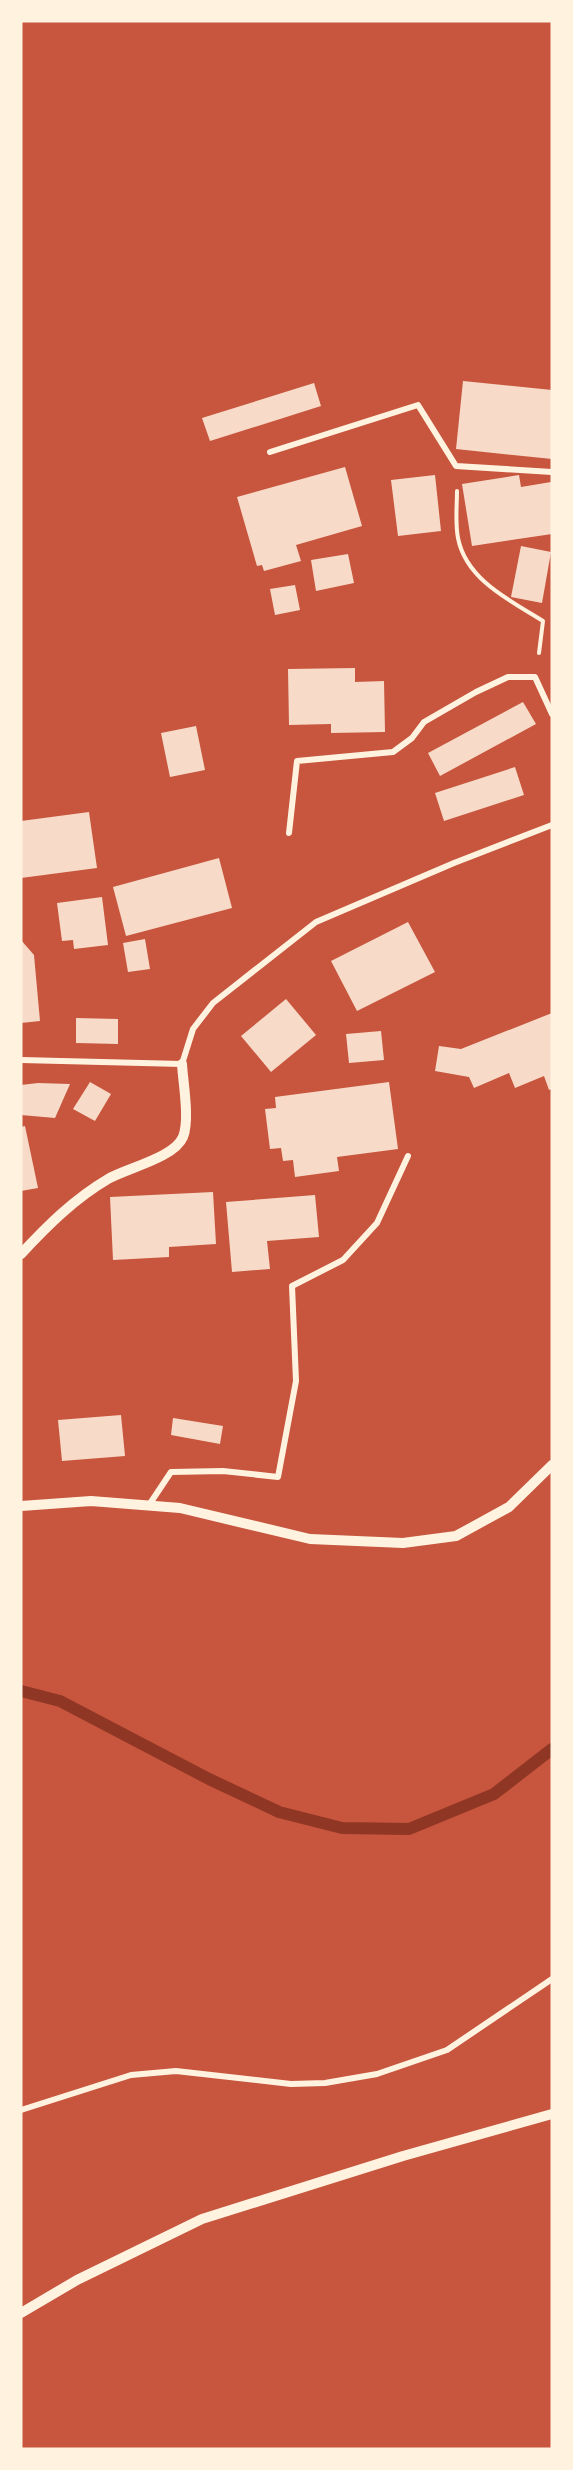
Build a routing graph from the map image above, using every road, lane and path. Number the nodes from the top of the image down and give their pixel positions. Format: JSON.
{"nodes":[{"id":1,"x":270,"y":452,"type":"dead end"},
{"id":2,"x":456,"y":466,"type":"junction"},
{"id":3,"x":552,"y":472,"type":"edge"},
{"id":4,"x":535,"y":677,"type":"junction"},
{"id":5,"x":552,"y":714,"type":"edge"},
{"id":6,"x":552,"y":825,"type":"edge"},
{"id":7,"x":289,"y":833,"type":"dead end"},
{"id":8,"x":21,"y":1060,"type":"edge"},
{"id":9,"x":182,"y":1064,"type":"junction"},
{"id":10,"x":408,"y":1156,"type":"dead end"},
{"id":11,"x":21,"y":1254,"type":"edge"},
{"id":12,"x":552,"y":1465,"type":"edge"},
{"id":13,"x":149,"y":1505,"type":"junction"},
{"id":14,"x":21,"y":1506,"type":"edge"},
{"id":15,"x":552,"y":1979,"type":"edge"},
{"id":16,"x":21,"y":2110,"type":"edge"},
{"id":17,"x":552,"y":2114,"type":"edge"},
{"id":18,"x":21,"y":2313,"type":"edge"}],
"edges":[{"from":1,"to":2,"type":"street"},
{"from":2,"to":3,"type":"street"},
{"from":2,"to":4,"type":"path"},
{"from":4,"to":5,"type":"street"},
{"from":4,"to":7,"type":"street"},
{"from":6,"to":9,"type":"street"},
{"from":8,"to":9,"type":"street"},
{"from":9,"to":11,"type":"street"},
{"from":10,"to":13,"type":"street"},
{"from":12,"to":13,"type":"street"},
{"from":13,"to":14,"type":"street"},
{"from":15,"to":16,"type":"street"},
{"from":17,"to":18,"type":"street"}]}
